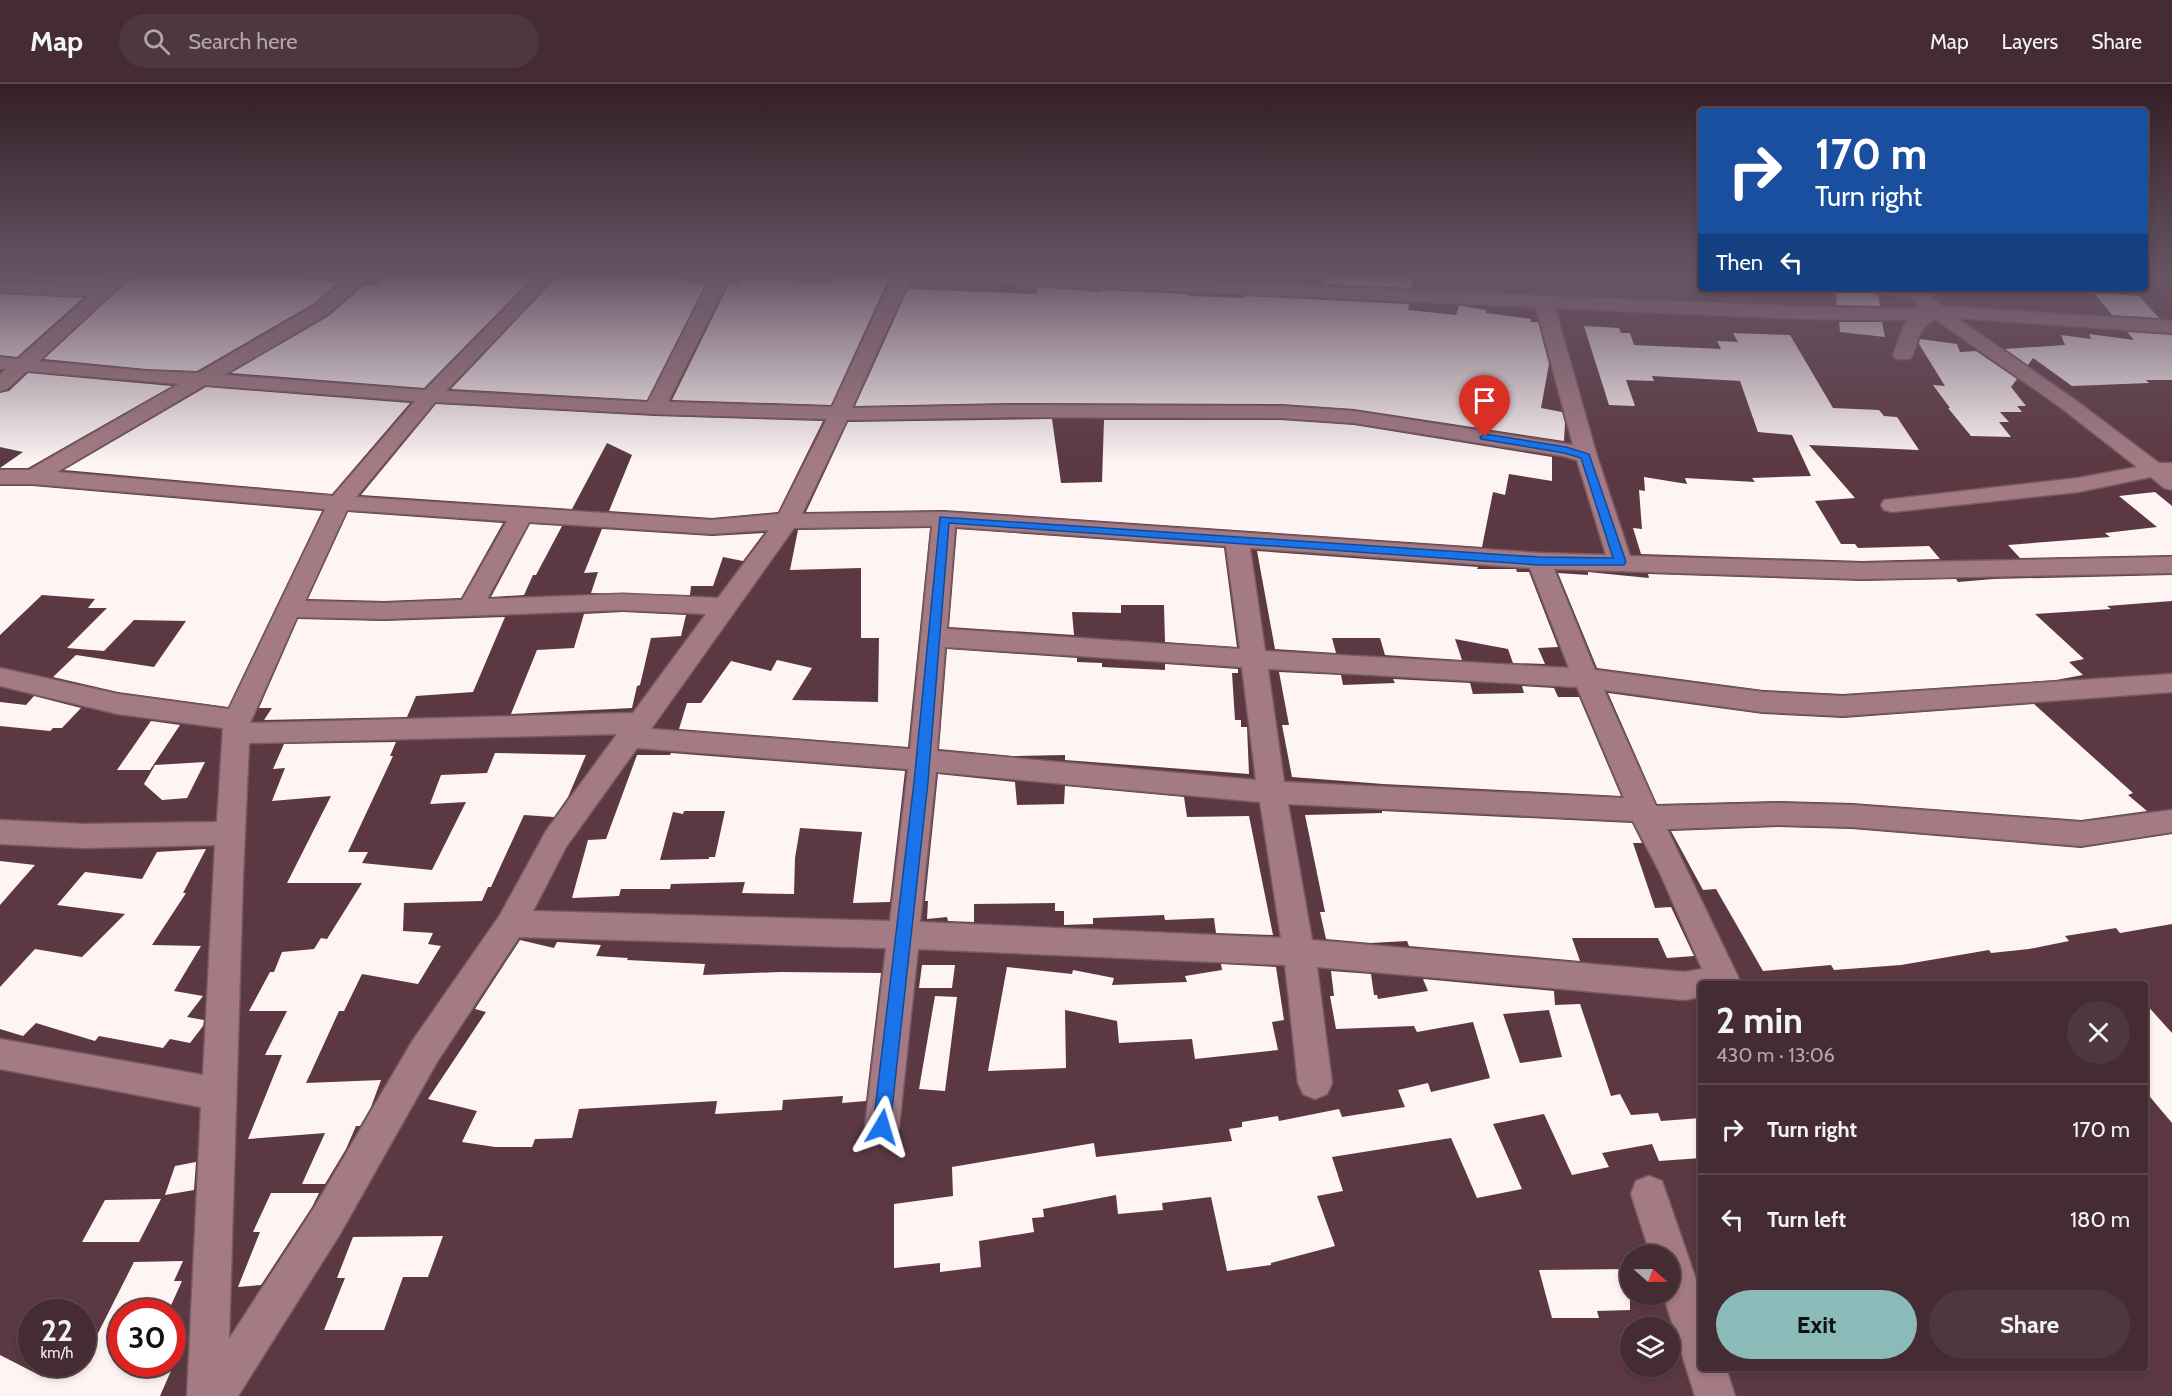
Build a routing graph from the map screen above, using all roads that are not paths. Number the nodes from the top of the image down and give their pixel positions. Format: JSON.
{"nodes":[{"id":1,"x":50,"y":339,"type":"edge"},
{"id":2,"x":270,"y":339,"type":"edge"},
{"id":3,"x":485,"y":339,"type":"edge"},
{"id":4,"x":689,"y":339,"type":"edge"},
{"id":5,"x":873,"y":339,"type":"edge"},
{"id":6,"x":1554,"y":339,"type":"edge"},
{"id":7,"x":1908,"y":339,"type":"edge"},
{"id":8,"x":1975,"y":339,"type":"edge"},
{"id":9,"x":1902,"y":355,"type":"dead end"},
{"id":10,"x":0,"y":363,"type":"edge"},
{"id":11,"x":22,"y":364,"type":"junction"},
{"id":12,"x":201,"y":379,"type":"junction"},
{"id":13,"x":0,"y":385,"type":"edge"},
{"id":14,"x":430,"y":396,"type":"junction"},
{"id":15,"x":655,"y":408,"type":"junction"},
{"id":16,"x":838,"y":414,"type":"junction"},
{"id":17,"x":1586,"y":456,"type":"junction"},
{"id":18,"x":2163,"y":468,"type":"edge"},
{"id":19,"x":0,"y":477,"type":"edge"},
{"id":20,"x":33,"y":477,"type":"junction"},
{"id":21,"x":2172,"y":483,"type":"edge"},
{"id":22,"x":339,"y":503,"type":"junction"},
{"id":23,"x":1892,"y":506,"type":"dead end"},
{"id":24,"x":522,"y":515,"type":"junction"},
{"id":25,"x":944,"y":519,"type":"junction"},
{"id":26,"x":788,"y":521,"type":"junction"},
{"id":27,"x":1237,"y":540,"type":"junction"},
{"id":28,"x":1539,"y":561,"type":"junction"},
{"id":29,"x":1620,"y":562,"type":"junction"},
{"id":30,"x":2172,"y":565,"type":"edge"},
{"id":31,"x":470,"y":607,"type":"junction"},
{"id":32,"x":726,"y":607,"type":"junction"},
{"id":33,"x":289,"y":609,"type":"junction"},
{"id":34,"x":933,"y":637,"type":"junction"},
{"id":35,"x":1253,"y":659,"type":"junction"},
{"id":36,"x":0,"y":677,"type":"edge"},
{"id":37,"x":1586,"y":678,"type":"junction"},
{"id":38,"x":2172,"y":683,"type":"edge"},
{"id":39,"x":237,"y":727,"type":"junction"},
{"id":40,"x":634,"y":730,"type":"junction"},
{"id":41,"x":923,"y":760,"type":"junction"},
{"id":42,"x":1272,"y":792,"type":"junction"},
{"id":43,"x":1644,"y":814,"type":"junction"},
{"id":44,"x":2172,"y":821,"type":"edge"},
{"id":45,"x":0,"y":832,"type":"edge"},
{"id":46,"x":231,"y":833,"type":"junction"},
{"id":47,"x":511,"y":924,"type":"junction"},
{"id":48,"x":905,"y":934,"type":"junction"},
{"id":49,"x":1299,"y":952,"type":"junction"},
{"id":50,"x":1712,"y":981,"type":"edge"},
{"id":51,"x":1698,"y":983,"type":"edge"},
{"id":52,"x":0,"y":1054,"type":"edge"},
{"id":53,"x":1316,"y":1083,"type":"dead end"},
{"id":54,"x":219,"y":1094,"type":"junction"},
{"id":55,"x":882,"y":1127,"type":"dead end"},
{"id":56,"x":1649,"y":1194,"type":"dead end"},
{"id":57,"x":1698,"y":1343,"type":"edge"},
{"id":58,"x":1707,"y":1371,"type":"edge"},
{"id":59,"x":207,"y":1396,"type":"edge"},
{"id":60,"x":215,"y":1396,"type":"edge"},
{"id":61,"x":1715,"y":1396,"type":"edge"}],
"edges":[{"from":1,"to":11,"type":"street"},
{"from":2,"to":12,"type":"street"},
{"from":3,"to":14,"type":"street"},
{"from":4,"to":15,"type":"street"},
{"from":5,"to":16,"type":"street"},
{"from":6,"to":17,"type":"street"},
{"from":7,"to":9,"type":"street"},
{"from":8,"to":18,"type":"street"},
{"from":10,"to":11,"type":"street"},
{"from":11,"to":12,"type":"street"},
{"from":11,"to":13,"type":"street"},
{"from":12,"to":14,"type":"street"},
{"from":12,"to":20,"type":"street"},
{"from":14,"to":15,"type":"street"},
{"from":14,"to":22,"type":"street"},
{"from":15,"to":16,"type":"street"},
{"from":16,"to":17,"type":"street"},
{"from":16,"to":26,"type":"street"},
{"from":17,"to":29,"type":"street"},
{"from":18,"to":21,"type":"street"},
{"from":18,"to":23,"type":"street"},
{"from":19,"to":20,"type":"street"},
{"from":20,"to":22,"type":"street"},
{"from":22,"to":24,"type":"street"},
{"from":22,"to":33,"type":"street"},
{"from":24,"to":26,"type":"street"},
{"from":24,"to":31,"type":"street"},
{"from":25,"to":26,"type":"street"},
{"from":25,"to":27,"type":"street"},
{"from":25,"to":34,"type":"street"},
{"from":26,"to":32,"type":"street"},
{"from":27,"to":28,"type":"street"},
{"from":27,"to":35,"type":"street"},
{"from":28,"to":29,"type":"street"},
{"from":28,"to":37,"type":"street"},
{"from":29,"to":30,"type":"street"},
{"from":31,"to":32,"type":"street"},
{"from":31,"to":33,"type":"street"},
{"from":32,"to":40,"type":"street"},
{"from":33,"to":39,"type":"street"},
{"from":34,"to":35,"type":"street"},
{"from":34,"to":41,"type":"street"},
{"from":35,"to":37,"type":"street"},
{"from":35,"to":42,"type":"street"},
{"from":36,"to":39,"type":"street"},
{"from":37,"to":38,"type":"street"},
{"from":37,"to":43,"type":"street"},
{"from":39,"to":40,"type":"street"},
{"from":39,"to":46,"type":"street"},
{"from":40,"to":41,"type":"street"},
{"from":40,"to":47,"type":"street"},
{"from":41,"to":42,"type":"street"},
{"from":41,"to":48,"type":"street"},
{"from":42,"to":43,"type":"street"},
{"from":42,"to":49,"type":"street"},
{"from":43,"to":44,"type":"street"},
{"from":43,"to":50,"type":"street"},
{"from":45,"to":46,"type":"street"},
{"from":46,"to":54,"type":"street"},
{"from":47,"to":48,"type":"street"},
{"from":47,"to":60,"type":"street"},
{"from":48,"to":49,"type":"street"},
{"from":48,"to":55,"type":"street"},
{"from":49,"to":51,"type":"street"},
{"from":49,"to":53,"type":"street"},
{"from":52,"to":54,"type":"street"},
{"from":54,"to":59,"type":"street"},
{"from":56,"to":57,"type":"street"},
{"from":58,"to":61,"type":"street"}]}
